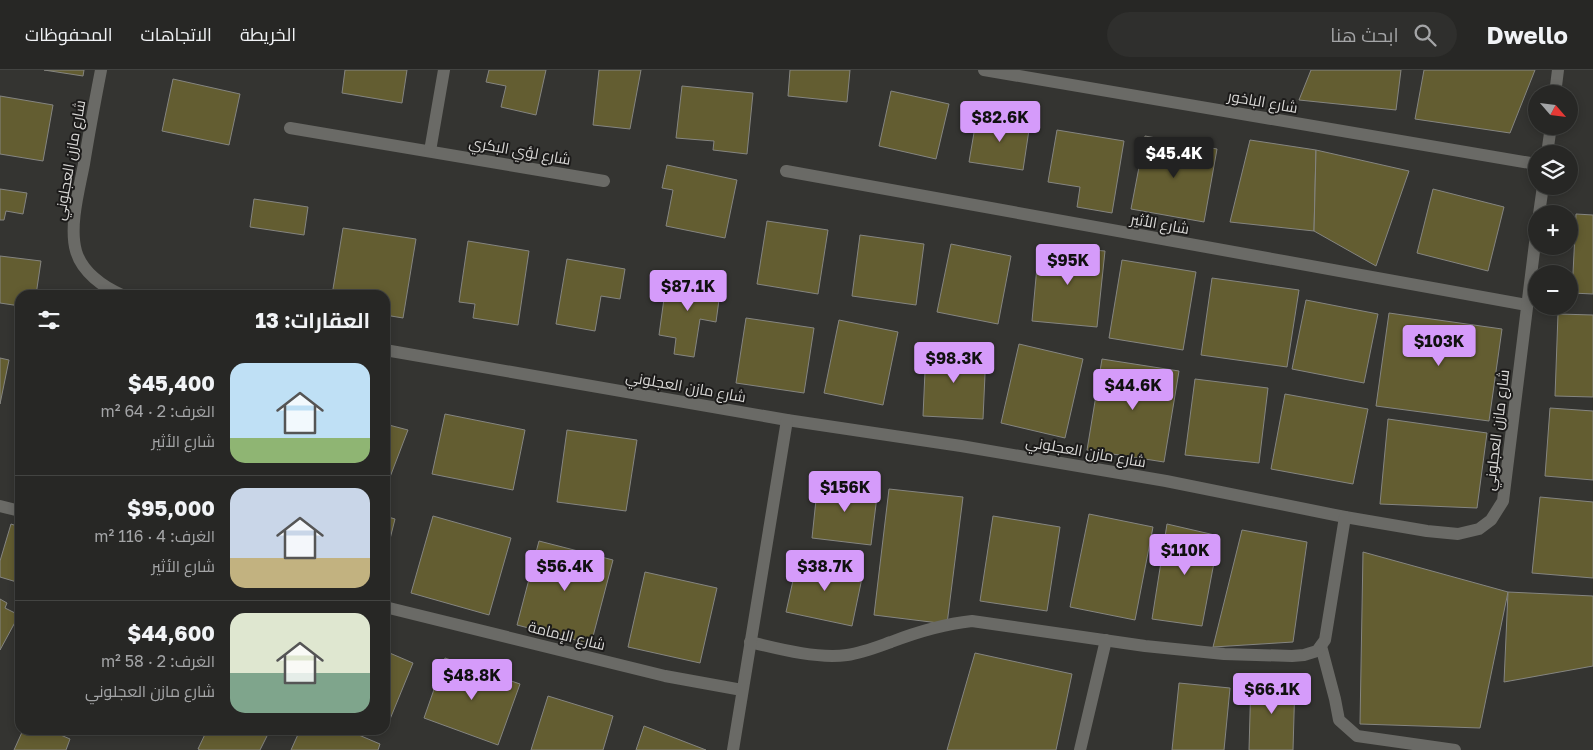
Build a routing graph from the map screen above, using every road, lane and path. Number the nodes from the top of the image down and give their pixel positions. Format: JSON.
{"nodes":[{"id":1,"x":101,"y":70,"type":"edge"},
{"id":2,"x":444,"y":70,"type":"edge"},
{"id":3,"x":984,"y":70,"type":"edge"},
{"id":4,"x":1558,"y":70,"type":"edge"},
{"id":5,"x":1556,"y":85,"type":"edge"},
{"id":6,"x":290,"y":128,"type":"dead end"},
{"id":7,"x":430,"y":150,"type":"junction"},
{"id":8,"x":1528,"y":163,"type":"edge"},
{"id":9,"x":786,"y":171,"type":"dead end"},
{"id":10,"x":604,"y":181,"type":"dead end"},
{"id":11,"x":1533,"y":255,"type":"edge"},
{"id":12,"x":114,"y":290,"type":"edge"},
{"id":13,"x":1527,"y":305,"type":"junction"},
{"id":14,"x":390,"y":351,"type":"edge"},
{"id":15,"x":787,"y":420,"type":"junction"},
{"id":16,"x":0,"y":506,"type":"edge"},
{"id":17,"x":15,"y":510,"type":"edge"},
{"id":18,"x":1345,"y":518,"type":"junction"},
{"id":19,"x":390,"y":609,"type":"edge"},
{"id":20,"x":1106,"y":640,"type":"junction"},
{"id":21,"x":750,"y":642,"type":"junction"},
{"id":22,"x":1321,"y":646,"type":"junction"},
{"id":23,"x":742,"y":690,"type":"junction"},
{"id":24,"x":733,"y":750,"type":"edge"},
{"id":25,"x":1080,"y":750,"type":"edge"},
{"id":26,"x":1455,"y":750,"type":"edge"}],
"edges":[{"from":1,"to":12,"type":"street","name":"شارع مازن العجلوني"},
{"from":2,"to":7,"type":"street"},
{"from":3,"to":8,"type":"street","name":"شارع الباخور"},
{"from":4,"to":5,"type":"street"},
{"from":6,"to":7,"type":"street","name":"شارع لؤي البكري"},
{"from":7,"to":10,"type":"street","name":"شارع لؤي البكري"},
{"from":9,"to":13,"type":"street","name":"شارع الأثير"},
{"from":11,"to":13,"type":"street","name":"شارع مازن العجلوني"},
{"from":13,"to":18,"type":"street","name":"شارع مازن العجلوني"},
{"from":14,"to":15,"type":"street","name":"شارع مازن العجلوني"},
{"from":15,"to":18,"type":"street","name":"شارع مازن العجلوني"},
{"from":15,"to":21,"type":"street"},
{"from":16,"to":17,"type":"street"},
{"from":18,"to":22,"type":"street"},
{"from":19,"to":23,"type":"street","name":"شارع الإمامة"},
{"from":20,"to":21,"type":"street"},
{"from":20,"to":22,"type":"street"},
{"from":20,"to":25,"type":"street"},
{"from":21,"to":23,"type":"street"},
{"from":22,"to":26,"type":"street"},
{"from":23,"to":24,"type":"street"}]}
